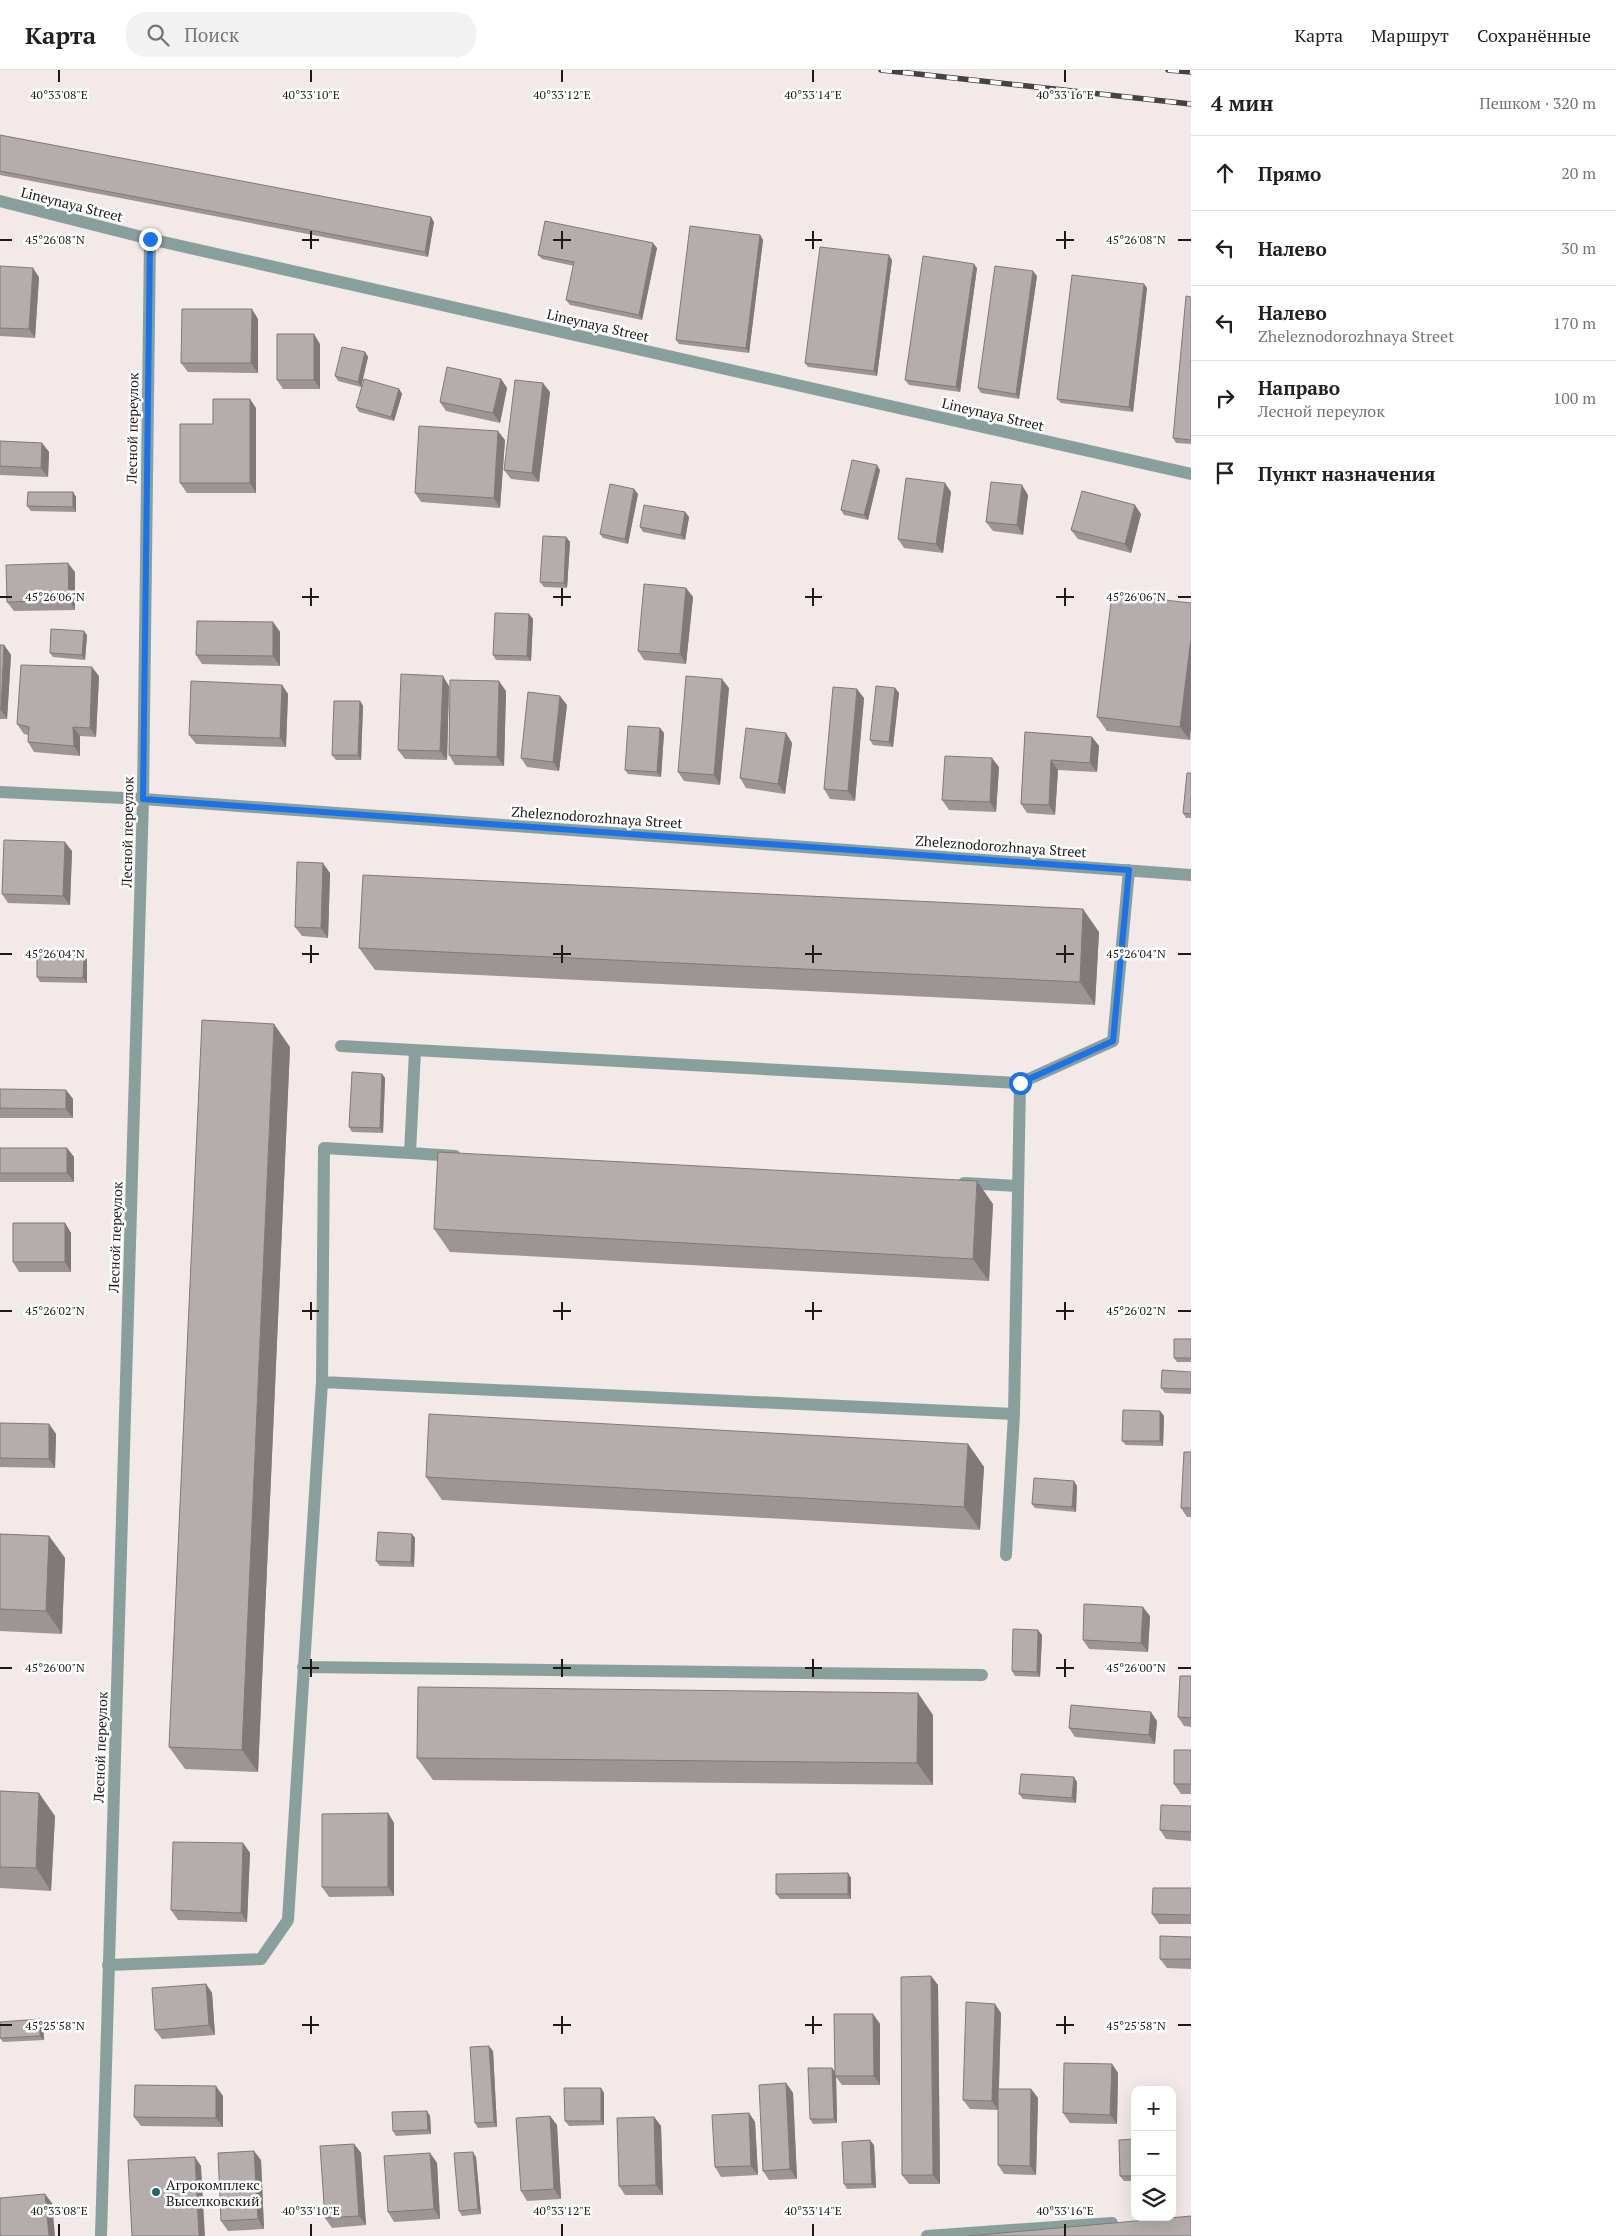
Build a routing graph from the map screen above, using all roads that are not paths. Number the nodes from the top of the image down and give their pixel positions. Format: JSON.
{"nodes":[{"id":1,"x":0,"y":201,"type":"edge"},
{"id":2,"x":150,"y":239,"type":"junction"},
{"id":3,"x":1191,"y":474,"type":"edge"},
{"id":4,"x":0,"y":792,"type":"edge"},
{"id":5,"x":143,"y":799,"type":"junction"},
{"id":6,"x":1129,"y":870,"type":"junction"},
{"id":7,"x":1191,"y":875,"type":"edge"},
{"id":8,"x":341,"y":1046,"type":"dead end"},
{"id":9,"x":415,"y":1051,"type":"junction"},
{"id":10,"x":1020,"y":1083,"type":"junction"},
{"id":11,"x":410,"y":1154,"type":"junction"},
{"id":12,"x":470,"y":1157,"type":"edge"},
{"id":13,"x":948,"y":1182,"type":"edge"},
{"id":14,"x":1018,"y":1186,"type":"junction"},
{"id":15,"x":322,"y":1382,"type":"junction"},
{"id":16,"x":1014,"y":1414,"type":"junction"},
{"id":17,"x":1006,"y":1555,"type":"dead end"},
{"id":18,"x":303,"y":1667,"type":"junction"},
{"id":19,"x":982,"y":1675,"type":"dead end"},
{"id":20,"x":108,"y":1965,"type":"junction"},
{"id":21,"x":1123,"y":2222,"type":"edge"},
{"id":22,"x":101,"y":2236,"type":"edge"},
{"id":23,"x":927,"y":2236,"type":"edge"}],
"edges":[{"from":1,"to":2,"type":"street","name":"Lineynaya Street"},
{"from":2,"to":3,"type":"street","name":"Lineynaya Street"},
{"from":2,"to":5,"type":"street","name":"Лесной переулок"},
{"from":4,"to":5,"type":"street","name":"Zheleznodorozhnaya Street"},
{"from":5,"to":6,"type":"street","name":"Zheleznodorozhnaya Street"},
{"from":5,"to":20,"type":"street","name":"Лесной переулок"},
{"from":6,"to":7,"type":"street","name":"Zheleznodorozhnaya Street"},
{"from":6,"to":10,"type":"street"},
{"from":8,"to":9,"type":"street"},
{"from":9,"to":10,"type":"street"},
{"from":9,"to":11,"type":"street"},
{"from":10,"to":14,"type":"street"},
{"from":11,"to":12,"type":"street"},
{"from":11,"to":15,"type":"street"},
{"from":13,"to":14,"type":"street"},
{"from":14,"to":16,"type":"street"},
{"from":15,"to":16,"type":"street"},
{"from":15,"to":18,"type":"street"},
{"from":16,"to":17,"type":"street"},
{"from":18,"to":19,"type":"street"},
{"from":18,"to":20,"type":"street"},
{"from":20,"to":22,"type":"street","name":"Лесной переулок"},
{"from":21,"to":23,"type":"street"}]}
